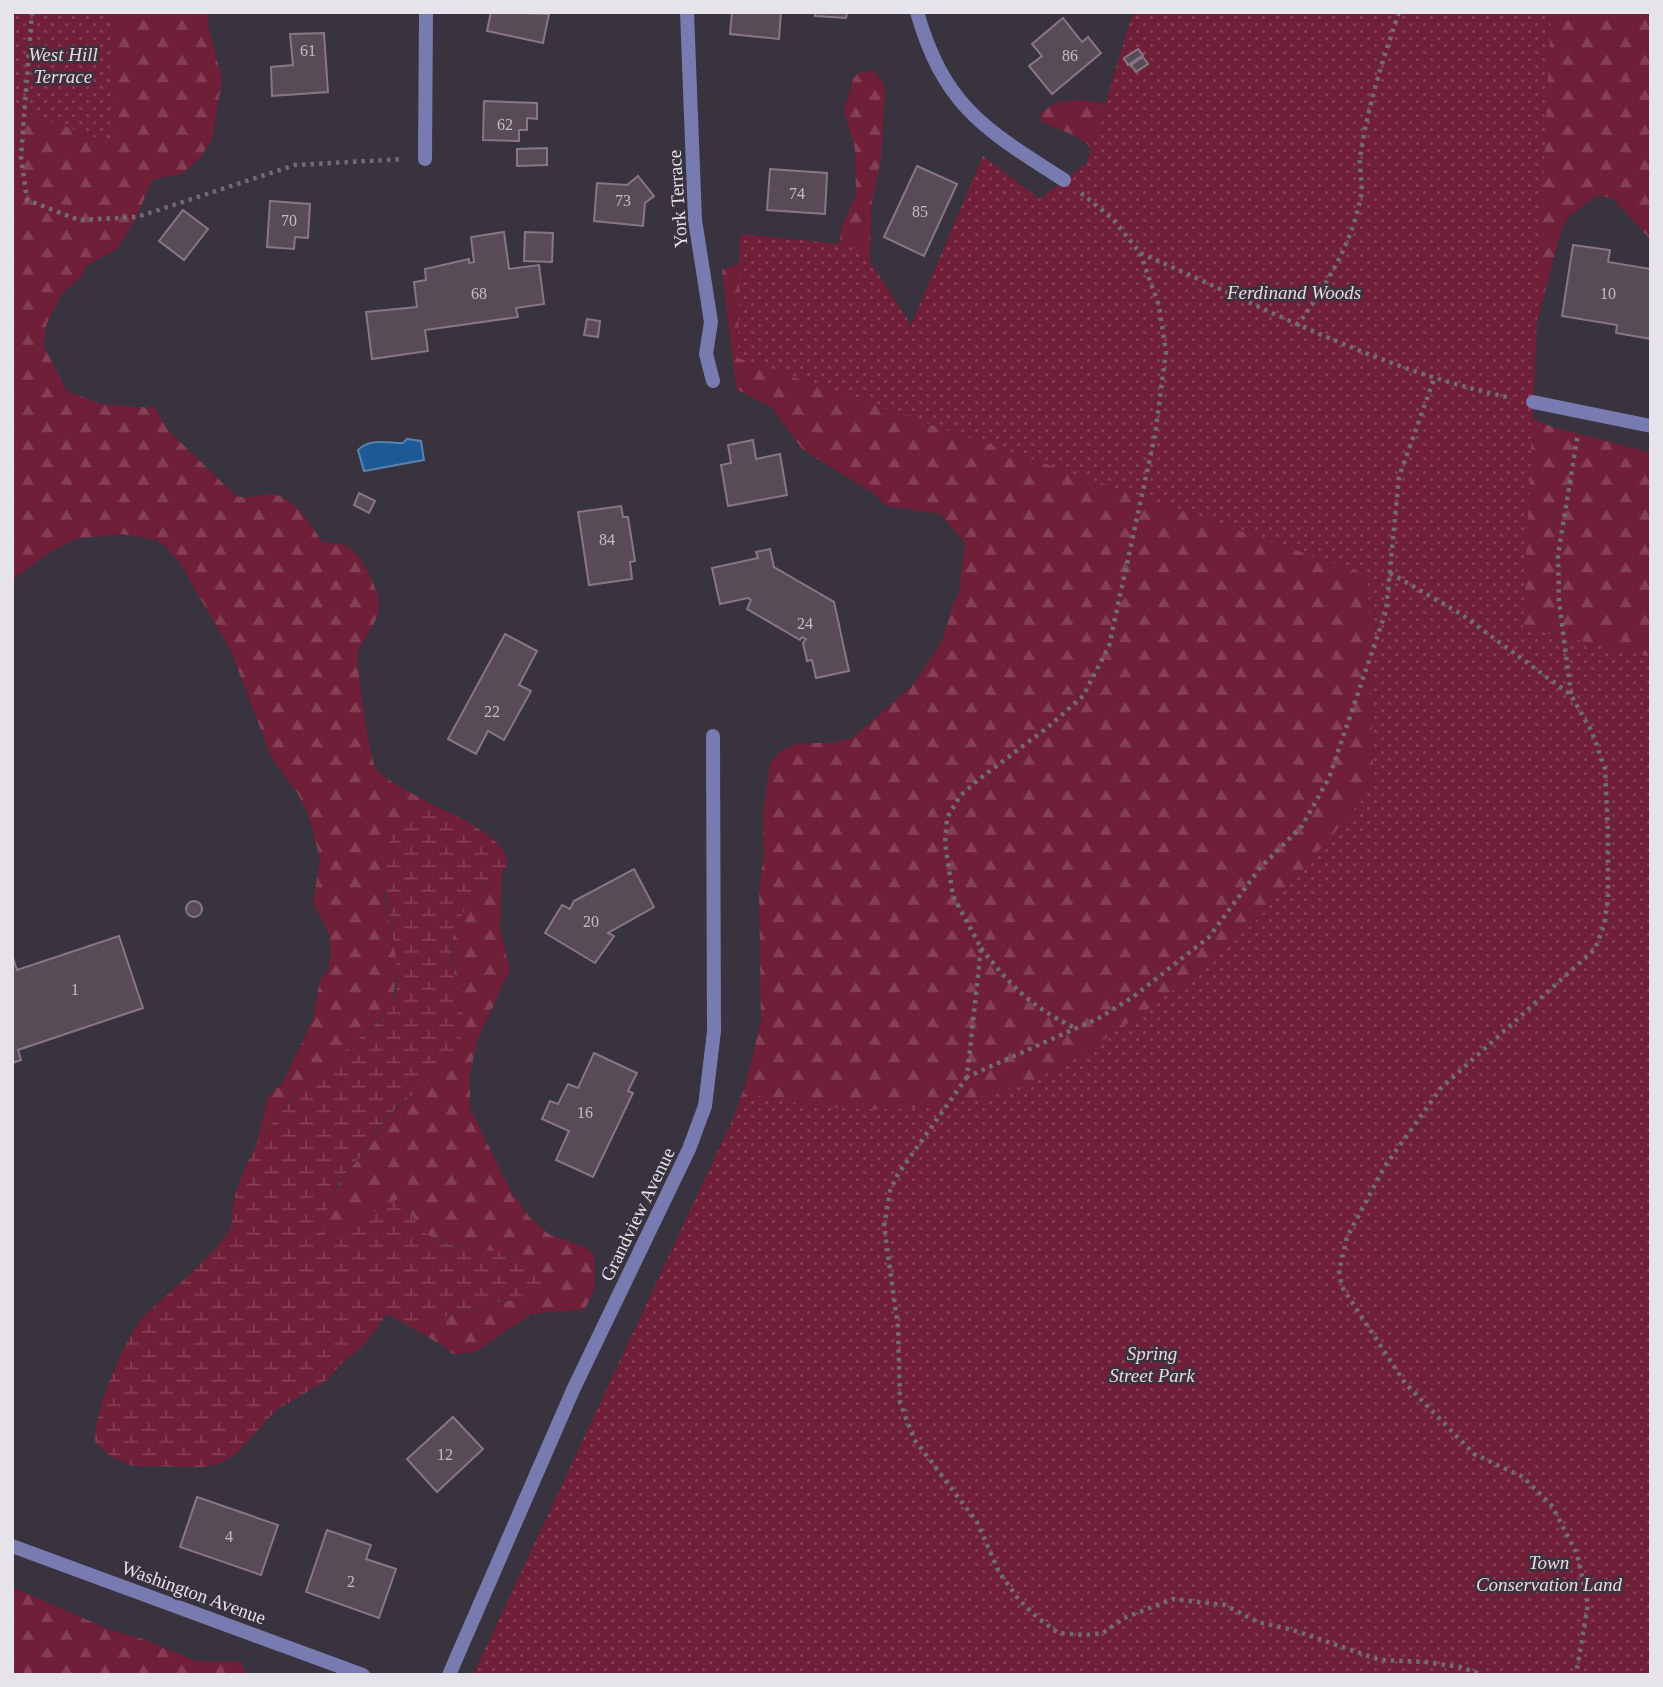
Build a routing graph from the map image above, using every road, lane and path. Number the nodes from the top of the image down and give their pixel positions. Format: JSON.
{"nodes":[{"id":1,"x":32,"y":12,"type":"edge"},
{"id":2,"x":426,"y":12,"type":"edge"},
{"id":3,"x":687,"y":12,"type":"edge"},
{"id":4,"x":917,"y":12,"type":"edge"},
{"id":5,"x":1399,"y":12,"type":"edge"},
{"id":6,"x":425,"y":159,"type":"joint"},
{"id":7,"x":1064,"y":180,"type":"joint"},
{"id":8,"x":1140,"y":253,"type":"junction"},
{"id":9,"x":1297,"y":326,"type":"junction"},
{"id":10,"x":1434,"y":379,"type":"junction"},
{"id":11,"x":713,"y":381,"type":"dead end"},
{"id":12,"x":1533,"y":402,"type":"joint"},
{"id":13,"x":1582,"y":412,"type":"junction"},
{"id":14,"x":1651,"y":426,"type":"edge"},
{"id":15,"x":1391,"y":573,"type":"junction"},
{"id":16,"x":1571,"y":695,"type":"junction"},
{"id":17,"x":713,"y":736,"type":"dead end"},
{"id":18,"x":981,"y":948,"type":"junction"},
{"id":19,"x":1074,"y":1028,"type":"junction"},
{"id":20,"x":967,"y":1077,"type":"junction"},
{"id":21,"x":12,"y":1546,"type":"edge"},
{"id":22,"x":363,"y":1675,"type":"edge"},
{"id":23,"x":449,"y":1675,"type":"edge"},
{"id":24,"x":1483,"y":1675,"type":"edge"},
{"id":25,"x":1576,"y":1675,"type":"edge"}],
"edges":[{"from":1,"to":6,"type":"path"},
{"from":2,"to":6,"type":"street"},
{"from":3,"to":11,"type":"street","name":"York Terrace"},
{"from":4,"to":7,"type":"street"},
{"from":5,"to":9,"type":"path"},
{"from":7,"to":8,"type":"path"},
{"from":8,"to":9,"type":"path"},
{"from":8,"to":18,"type":"path"},
{"from":9,"to":10,"type":"path"},
{"from":10,"to":12,"type":"path"},
{"from":10,"to":15,"type":"path"},
{"from":12,"to":13,"type":"street"},
{"from":13,"to":14,"type":"street"},
{"from":13,"to":16,"type":"path"},
{"from":15,"to":16,"type":"path"},
{"from":15,"to":19,"type":"path"},
{"from":16,"to":25,"type":"path"},
{"from":17,"to":23,"type":"street","name":"Grandview Avenue"},
{"from":18,"to":19,"type":"path"},
{"from":18,"to":20,"type":"path"},
{"from":19,"to":20,"type":"path"},
{"from":20,"to":24,"type":"path"},
{"from":21,"to":22,"type":"street","name":"Washington Avenue"}]}
